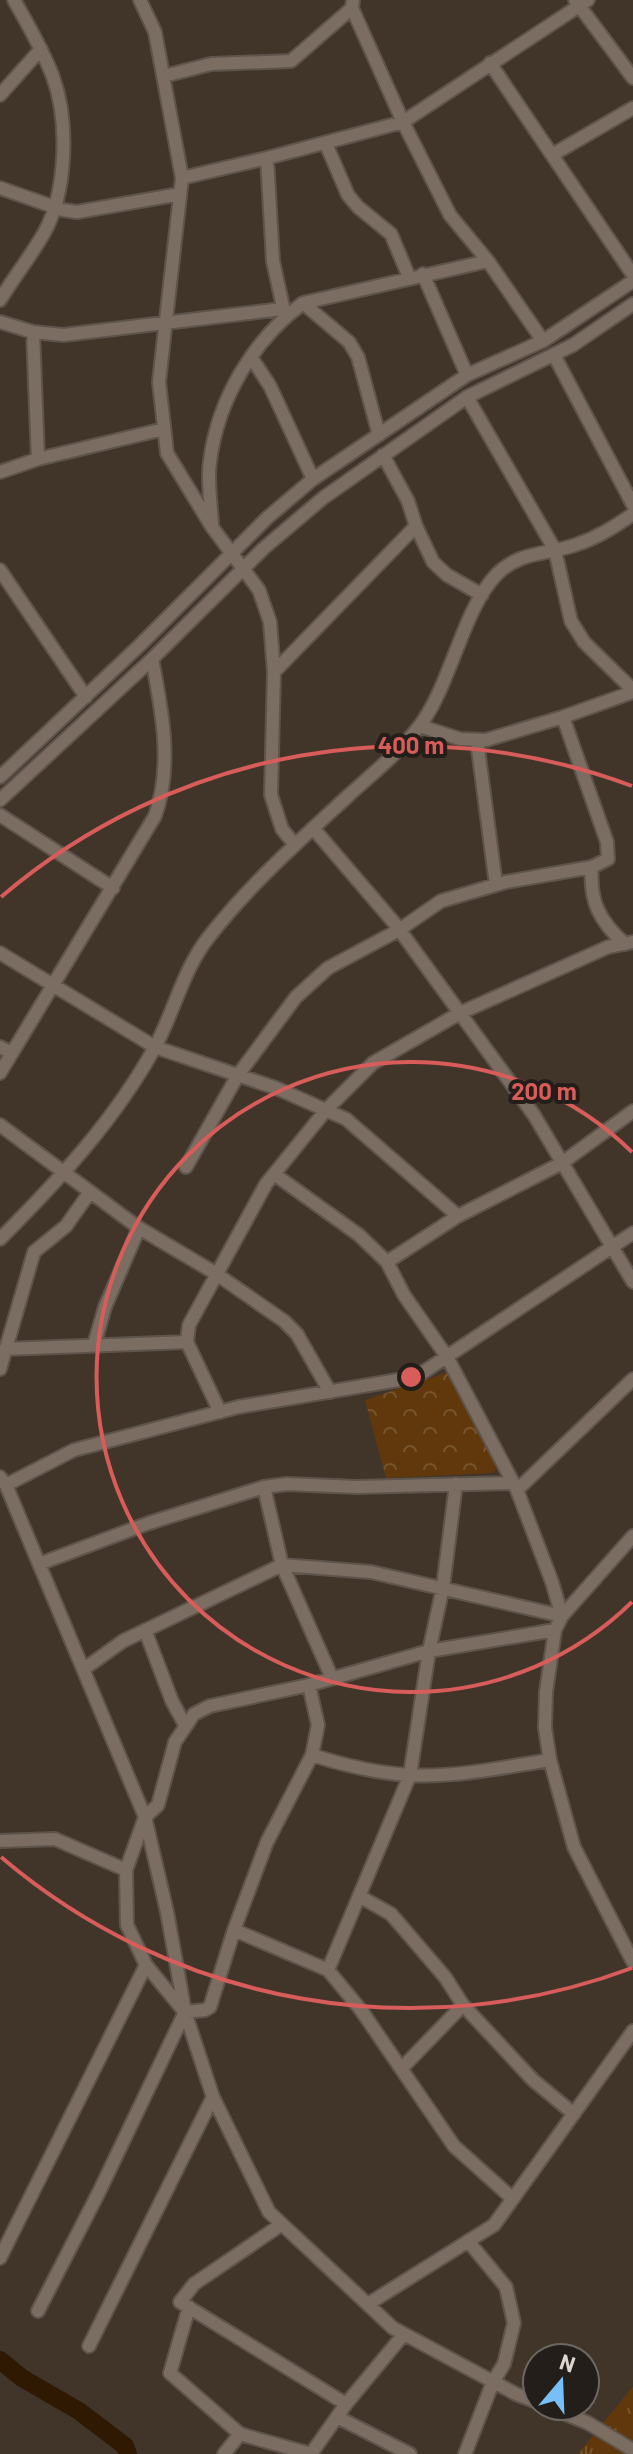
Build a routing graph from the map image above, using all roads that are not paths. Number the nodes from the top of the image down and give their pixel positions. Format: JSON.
{"nodes":[{"id":1,"x":14,"y":0,"type":"edge"},
{"id":2,"x":140,"y":0,"type":"edge"},
{"id":3,"x":581,"y":2,"type":"edge"},
{"id":4,"x":353,"y":4,"type":"edge"},
{"id":5,"x":41,"y":49,"type":"junction"},
{"id":6,"x":490,"y":63,"type":"junction"},
{"id":7,"x":164,"y":76,"type":"junction"},
{"id":8,"x":633,"y":78,"type":"edge"},
{"id":9,"x":0,"y":95,"type":"edge"},
{"id":10,"x":633,"y":108,"type":"edge"},
{"id":11,"x":403,"y":122,"type":"junction"},
{"id":12,"x":326,"y":144,"type":"junction"},
{"id":13,"x":552,"y":155,"type":"junction"},
{"id":14,"x":267,"y":158,"type":"junction"},
{"id":15,"x":182,"y":178,"type":"junction"},
{"id":16,"x":0,"y":188,"type":"edge"},
{"id":17,"x":180,"y":194,"type":"junction"},
{"id":18,"x":56,"y":208,"type":"junction"},
{"id":19,"x":488,"y":261,"type":"junction"},
{"id":20,"x":0,"y":270,"type":"edge"},
{"id":21,"x":633,"y":275,"type":"edge"},
{"id":22,"x":416,"y":276,"type":"junction"},
{"id":23,"x":14,"y":277,"type":"junction"},
{"id":24,"x":633,"y":281,"type":"edge"},
{"id":25,"x":0,"y":300,"type":"edge"},
{"id":26,"x":303,"y":303,"type":"junction"},
{"id":27,"x":633,"y":304,"type":"edge"},
{"id":28,"x":284,"y":313,"type":"junction"},
{"id":29,"x":0,"y":322,"type":"edge"},
{"id":30,"x":166,"y":322,"type":"junction"},
{"id":31,"x":33,"y":332,"type":"junction"},
{"id":32,"x":543,"y":341,"type":"junction"},
{"id":33,"x":554,"y":355,"type":"junction"},
{"id":34,"x":251,"y":357,"type":"junction"},
{"id":35,"x":467,"y":375,"type":"junction"},
{"id":36,"x":467,"y":397,"type":"junction"},
{"id":37,"x":164,"y":429,"type":"junction"},
{"id":38,"x":379,"y":435,"type":"junction"},
{"id":39,"x":383,"y":455,"type":"junction"},
{"id":40,"x":38,"y":459,"type":"junction"},
{"id":41,"x":0,"y":472,"type":"edge"},
{"id":42,"x":313,"y":479,"type":"junction"},
{"id":43,"x":633,"y":505,"type":"edge"},
{"id":44,"x":633,"y":514,"type":"edge"},
{"id":45,"x":416,"y":526,"type":"junction"},
{"id":46,"x":212,"y":527,"type":"junction"},
{"id":47,"x":555,"y":550,"type":"junction"},
{"id":48,"x":231,"y":554,"type":"junction"},
{"id":49,"x":243,"y":568,"type":"junction"},
{"id":50,"x":0,"y":570,"type":"edge"},
{"id":51,"x":482,"y":595,"type":"junction"},
{"id":52,"x":152,"y":659,"type":"junction"},
{"id":53,"x":274,"y":672,"type":"junction"},
{"id":54,"x":633,"y":691,"type":"edge"},
{"id":55,"x":86,"y":697,"type":"junction"},
{"id":56,"x":563,"y":717,"type":"junction"},
{"id":57,"x":420,"y":726,"type":"junction"},
{"id":58,"x":477,"y":741,"type":"junction"},
{"id":59,"x":0,"y":777,"type":"edge"},
{"id":60,"x":0,"y":800,"type":"edge"},
{"id":61,"x":0,"y":815,"type":"edge"},
{"id":62,"x":313,"y":828,"type":"junction"},
{"id":63,"x":295,"y":845,"type":"junction"},
{"id":64,"x":592,"y":867,"type":"junction"},
{"id":65,"x":496,"y":885,"type":"junction"},
{"id":66,"x":113,"y":888,"type":"junction"},
{"id":67,"x":399,"y":930,"type":"junction"},
{"id":68,"x":629,"y":943,"type":"edge"},
{"id":69,"x":0,"y":953,"type":"edge"},
{"id":70,"x":55,"y":985,"type":"junction"},
{"id":71,"x":460,"y":1013,"type":"junction"},
{"id":72,"x":155,"y":1047,"type":"junction"},
{"id":73,"x":6,"y":1050,"type":"edge"},
{"id":74,"x":0,"y":1073,"type":"edge"},
{"id":75,"x":238,"y":1075,"type":"junction"},
{"id":76,"x":326,"y":1110,"type":"junction"},
{"id":77,"x":633,"y":1111,"type":"edge"},
{"id":78,"x":0,"y":1125,"type":"edge"},
{"id":79,"x":562,"y":1163,"type":"junction"},
{"id":80,"x":186,"y":1167,"type":"dead end"},
{"id":81,"x":66,"y":1173,"type":"junction"},
{"id":82,"x":274,"y":1174,"type":"junction"},
{"id":83,"x":90,"y":1192,"type":"junction"},
{"id":84,"x":458,"y":1216,"type":"junction"},
{"id":85,"x":139,"y":1228,"type":"junction"},
{"id":86,"x":633,"y":1233,"type":"edge"},
{"id":87,"x":0,"y":1239,"type":"edge"},
{"id":88,"x":612,"y":1247,"type":"junction"},
{"id":89,"x":387,"y":1262,"type":"junction"},
{"id":90,"x":215,"y":1273,"type":"junction"},
{"id":91,"x":633,"y":1282,"type":"edge"},
{"id":92,"x":187,"y":1342,"type":"junction"},
{"id":93,"x":94,"y":1345,"type":"junction"},
{"id":94,"x":5,"y":1349,"type":"junction"},
{"id":95,"x":447,"y":1357,"type":"junction"},
{"id":96,"x":0,"y":1369,"type":"edge"},
{"id":97,"x":633,"y":1379,"type":"edge"},
{"id":98,"x":330,"y":1392,"type":"junction"},
{"id":99,"x":220,"y":1412,"type":"junction"},
{"id":100,"x":3,"y":1481,"type":"edge"},
{"id":101,"x":456,"y":1484,"type":"junction"},
{"id":102,"x":514,"y":1486,"type":"junction"},
{"id":103,"x":264,"y":1487,"type":"junction"},
{"id":104,"x":633,"y":1536,"type":"edge"},
{"id":105,"x":39,"y":1564,"type":"junction"},
{"id":106,"x":282,"y":1565,"type":"junction"},
{"id":107,"x":443,"y":1587,"type":"junction"},
{"id":108,"x":562,"y":1616,"type":"junction"},
{"id":109,"x":145,"y":1630,"type":"junction"},
{"id":110,"x":555,"y":1630,"type":"junction"},
{"id":111,"x":429,"y":1651,"type":"junction"},
{"id":112,"x":84,"y":1669,"type":"junction"},
{"id":113,"x":332,"y":1678,"type":"junction"},
{"id":114,"x":309,"y":1685,"type":"junction"},
{"id":115,"x":185,"y":1725,"type":"junction"},
{"id":116,"x":312,"y":1755,"type":"junction"},
{"id":117,"x":550,"y":1760,"type":"junction"},
{"id":118,"x":410,"y":1775,"type":"junction"},
{"id":119,"x":145,"y":1817,"type":"junction"},
{"id":120,"x":0,"y":1841,"type":"edge"},
{"id":121,"x":126,"y":1870,"type":"junction"},
{"id":122,"x":359,"y":1896,"type":"junction"},
{"id":123,"x":234,"y":1930,"type":"junction"},
{"id":124,"x":633,"y":1962,"type":"edge"},
{"id":125,"x":146,"y":1965,"type":"junction"},
{"id":126,"x":328,"y":1970,"type":"junction"},
{"id":127,"x":463,"y":2005,"type":"junction"},
{"id":128,"x":185,"y":2012,"type":"junction"},
{"id":129,"x":633,"y":2031,"type":"edge"},
{"id":130,"x":402,"y":2068,"type":"junction"},
{"id":131,"x":213,"y":2097,"type":"junction"},
{"id":132,"x":574,"y":2114,"type":"junction"},
{"id":133,"x":513,"y":2199,"type":"junction"},
{"id":134,"x":282,"y":2224,"type":"junction"},
{"id":135,"x":468,"y":2241,"type":"junction"},
{"id":136,"x":0,"y":2258,"type":"edge"},
{"id":137,"x":368,"y":2304,"type":"junction"},
{"id":138,"x":189,"y":2307,"type":"junction"},
{"id":139,"x":38,"y":2311,"type":"dead end"},
{"id":140,"x":404,"y":2334,"type":"junction"},
{"id":141,"x":89,"y":2346,"type":"dead end"},
{"id":142,"x":493,"y":2382,"type":"junction"},
{"id":143,"x":521,"y":2395,"type":"edge"},
{"id":144,"x":346,"y":2404,"type":"junction"},
{"id":145,"x":337,"y":2417,"type":"junction"},
{"id":146,"x":586,"y":2422,"type":"edge"},
{"id":147,"x":240,"y":2434,"type":"junction"},
{"id":148,"x":633,"y":2450,"type":"edge"},
{"id":149,"x":224,"y":2454,"type":"edge"},
{"id":150,"x":410,"y":2454,"type":"edge"},
{"id":151,"x":465,"y":2454,"type":"edge"}],
"edges":[{"from":1,"to":5,"type":"street"},
{"from":2,"to":7,"type":"street"},
{"from":3,"to":6,"type":"street"},
{"from":3,"to":8,"type":"street"},
{"from":4,"to":7,"type":"street"},
{"from":4,"to":11,"type":"street"},
{"from":5,"to":9,"type":"street"},
{"from":5,"to":18,"type":"street"},
{"from":6,"to":11,"type":"street"},
{"from":6,"to":13,"type":"street"},
{"from":7,"to":15,"type":"street"},
{"from":10,"to":13,"type":"street"},
{"from":11,"to":12,"type":"street"},
{"from":11,"to":19,"type":"street"},
{"from":12,"to":14,"type":"street"},
{"from":12,"to":22,"type":"street"},
{"from":13,"to":21,"type":"street"},
{"from":14,"to":15,"type":"street"},
{"from":14,"to":28,"type":"street"},
{"from":15,"to":17,"type":"street"},
{"from":16,"to":18,"type":"street"},
{"from":17,"to":18,"type":"street"},
{"from":17,"to":30,"type":"street"},
{"from":18,"to":23,"type":"street"},
{"from":19,"to":22,"type":"street"},
{"from":19,"to":32,"type":"street"},
{"from":20,"to":23,"type":"street"},
{"from":22,"to":26,"type":"street"},
{"from":22,"to":35,"type":"street"},
{"from":23,"to":25,"type":"street"},
{"from":24,"to":32,"type":"street"},
{"from":26,"to":28,"type":"street"},
{"from":26,"to":38,"type":"street"},
{"from":27,"to":33,"type":"street"},
{"from":28,"to":30,"type":"street"},
{"from":28,"to":34,"type":"street"},
{"from":29,"to":31,"type":"street"},
{"from":30,"to":31,"type":"street"},
{"from":30,"to":37,"type":"street"},
{"from":31,"to":40,"type":"street"},
{"from":32,"to":35,"type":"street"},
{"from":33,"to":36,"type":"street"},
{"from":33,"to":43,"type":"street"},
{"from":34,"to":42,"type":"street"},
{"from":34,"to":46,"type":"street"},
{"from":35,"to":38,"type":"street"},
{"from":36,"to":39,"type":"street"},
{"from":36,"to":47,"type":"street"},
{"from":37,"to":40,"type":"street"},
{"from":37,"to":46,"type":"street"},
{"from":38,"to":42,"type":"street"},
{"from":39,"to":45,"type":"street"},
{"from":39,"to":49,"type":"street"},
{"from":40,"to":41,"type":"street"},
{"from":42,"to":48,"type":"street"},
{"from":44,"to":47,"type":"street"},
{"from":45,"to":51,"type":"street"},
{"from":45,"to":53,"type":"street"},
{"from":46,"to":48,"type":"street"},
{"from":47,"to":51,"type":"street"},
{"from":47,"to":54,"type":"street"},
{"from":48,"to":49,"type":"street"},
{"from":48,"to":55,"type":"street"},
{"from":49,"to":52,"type":"street"},
{"from":49,"to":53,"type":"street"},
{"from":50,"to":55,"type":"street"},
{"from":51,"to":57,"type":"street"},
{"from":52,"to":60,"type":"street"},
{"from":52,"to":66,"type":"street"},
{"from":53,"to":63,"type":"street"},
{"from":54,"to":56,"type":"street"},
{"from":55,"to":59,"type":"street"},
{"from":56,"to":58,"type":"street"},
{"from":56,"to":64,"type":"street"},
{"from":57,"to":58,"type":"street"},
{"from":57,"to":62,"type":"street"},
{"from":58,"to":65,"type":"street"},
{"from":61,"to":66,"type":"street"},
{"from":62,"to":63,"type":"street"},
{"from":62,"to":67,"type":"street"},
{"from":63,"to":72,"type":"street"},
{"from":64,"to":65,"type":"street"},
{"from":64,"to":68,"type":"street"},
{"from":65,"to":67,"type":"street"},
{"from":66,"to":70,"type":"street"},
{"from":67,"to":71,"type":"street"},
{"from":67,"to":75,"type":"street"},
{"from":68,"to":71,"type":"street"},
{"from":69,"to":70,"type":"street"},
{"from":70,"to":72,"type":"street"},
{"from":70,"to":73,"type":"street"},
{"from":71,"to":76,"type":"street"},
{"from":71,"to":79,"type":"street"},
{"from":72,"to":75,"type":"street"},
{"from":72,"to":81,"type":"street"},
{"from":73,"to":74,"type":"street"},
{"from":75,"to":76,"type":"street"},
{"from":75,"to":80,"type":"street"},
{"from":76,"to":82,"type":"street"},
{"from":76,"to":84,"type":"street"},
{"from":77,"to":79,"type":"street"},
{"from":78,"to":81,"type":"street"},
{"from":79,"to":84,"type":"street"},
{"from":79,"to":88,"type":"street"},
{"from":81,"to":83,"type":"street"},
{"from":81,"to":87,"type":"street"},
{"from":82,"to":89,"type":"street"},
{"from":82,"to":90,"type":"street"},
{"from":83,"to":85,"type":"street"},
{"from":83,"to":94,"type":"street"},
{"from":84,"to":89,"type":"street"},
{"from":85,"to":90,"type":"street"},
{"from":85,"to":93,"type":"street"},
{"from":86,"to":88,"type":"street"},
{"from":88,"to":91,"type":"street"},
{"from":88,"to":95,"type":"street"},
{"from":89,"to":95,"type":"street"},
{"from":90,"to":92,"type":"street"},
{"from":90,"to":98,"type":"street"},
{"from":92,"to":93,"type":"street"},
{"from":92,"to":99,"type":"street"},
{"from":93,"to":94,"type":"street"},
{"from":94,"to":96,"type":"street"},
{"from":95,"to":98,"type":"street"},
{"from":95,"to":102,"type":"street"},
{"from":97,"to":102,"type":"street"},
{"from":98,"to":99,"type":"street"},
{"from":99,"to":100,"type":"street"},
{"from":100,"to":105,"type":"street"},
{"from":101,"to":102,"type":"street"},
{"from":101,"to":103,"type":"street"},
{"from":101,"to":107,"type":"street"},
{"from":102,"to":108,"type":"street"},
{"from":103,"to":105,"type":"street"},
{"from":103,"to":106,"type":"street"},
{"from":104,"to":108,"type":"street"},
{"from":105,"to":112,"type":"street"},
{"from":106,"to":107,"type":"street"},
{"from":106,"to":109,"type":"street"},
{"from":106,"to":113,"type":"street"},
{"from":107,"to":108,"type":"street"},
{"from":107,"to":111,"type":"street"},
{"from":108,"to":110,"type":"street"},
{"from":109,"to":112,"type":"street"},
{"from":109,"to":115,"type":"street"},
{"from":110,"to":111,"type":"street"},
{"from":110,"to":117,"type":"street"},
{"from":111,"to":113,"type":"street"},
{"from":111,"to":118,"type":"street"},
{"from":112,"to":119,"type":"street"},
{"from":113,"to":114,"type":"street"},
{"from":114,"to":115,"type":"street"},
{"from":114,"to":116,"type":"street"},
{"from":115,"to":119,"type":"street"},
{"from":116,"to":118,"type":"street"},
{"from":116,"to":123,"type":"street"},
{"from":117,"to":118,"type":"street"},
{"from":117,"to":124,"type":"street"},
{"from":118,"to":122,"type":"street"},
{"from":119,"to":121,"type":"street"},
{"from":119,"to":128,"type":"street"},
{"from":120,"to":121,"type":"street"},
{"from":121,"to":125,"type":"street"},
{"from":122,"to":126,"type":"street"},
{"from":122,"to":127,"type":"street"},
{"from":123,"to":126,"type":"street"},
{"from":123,"to":128,"type":"street"},
{"from":125,"to":128,"type":"street"},
{"from":125,"to":136,"type":"street"},
{"from":126,"to":130,"type":"street"},
{"from":127,"to":130,"type":"street"},
{"from":127,"to":132,"type":"street"},
{"from":128,"to":131,"type":"street"},
{"from":128,"to":139,"type":"street"},
{"from":129,"to":132,"type":"street"},
{"from":130,"to":133,"type":"street"},
{"from":131,"to":134,"type":"street"},
{"from":131,"to":141,"type":"street"},
{"from":132,"to":133,"type":"street"},
{"from":133,"to":135,"type":"street"},
{"from":134,"to":137,"type":"street"},
{"from":134,"to":138,"type":"street"},
{"from":135,"to":137,"type":"street"},
{"from":135,"to":142,"type":"street"},
{"from":137,"to":140,"type":"street"},
{"from":138,"to":144,"type":"street"},
{"from":138,"to":147,"type":"street"},
{"from":140,"to":142,"type":"street"},
{"from":140,"to":144,"type":"street"},
{"from":142,"to":143,"type":"street"},
{"from":142,"to":151,"type":"street"},
{"from":144,"to":145,"type":"street"},
{"from":145,"to":147,"type":"street"},
{"from":145,"to":150,"type":"street"},
{"from":146,"to":148,"type":"street"},
{"from":147,"to":149,"type":"street"}]}
